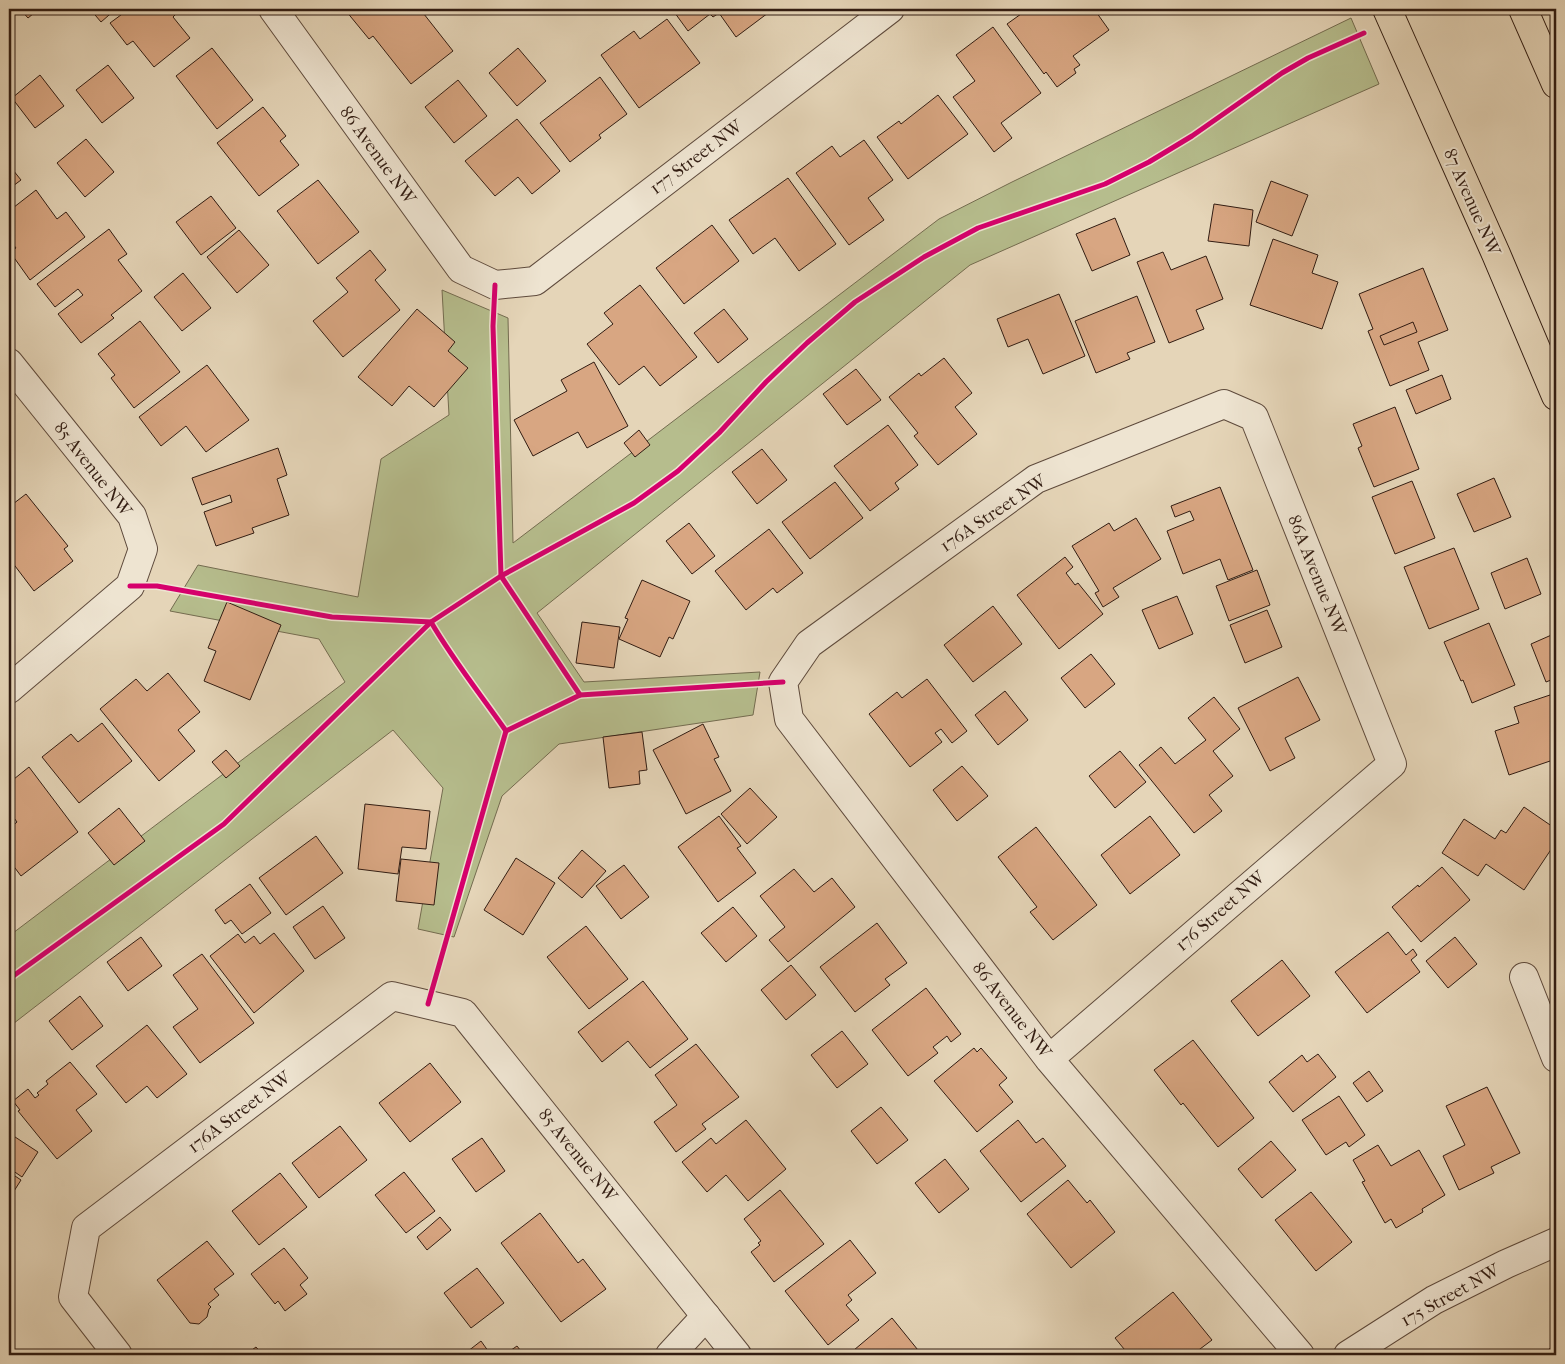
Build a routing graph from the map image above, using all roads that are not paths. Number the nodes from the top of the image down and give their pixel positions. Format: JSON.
{"nodes":[{"id":1,"x":274,"y":9,"type":"edge"},
{"id":2,"x":890,"y":9,"type":"edge"},
{"id":3,"x":1387,"y":9,"type":"edge"},
{"id":4,"x":1523,"y":9,"type":"edge"},
{"id":5,"x":1556,"y":84,"type":"edge"},
{"id":6,"x":495,"y":285,"type":"joint"},
{"id":7,"x":9,"y":363,"type":"edge"},
{"id":8,"x":1556,"y":396,"type":"edge"},
{"id":9,"x":1224,"y":404,"type":"joint"},
{"id":10,"x":809,"y":644,"type":"joint"},
{"id":11,"x":9,"y":689,"type":"edge"},
{"id":12,"x":1392,"y":764,"type":"joint"},
{"id":13,"x":1524,"y":977,"type":"dead end"},
{"id":14,"x":392,"y":996,"type":"joint"},
{"id":15,"x":1556,"y":1058,"type":"edge"},
{"id":16,"x":1049,"y":1059,"type":"junction"},
{"id":17,"x":1556,"y":1242,"type":"edge"},
{"id":18,"x":706,"y":1316,"type":"junction"},
{"id":19,"x":118,"y":1355,"type":"edge"},
{"id":20,"x":670,"y":1355,"type":"edge"},
{"id":21,"x":737,"y":1355,"type":"edge"},
{"id":22,"x":1300,"y":1355,"type":"edge"},
{"id":23,"x":1348,"y":1355,"type":"edge"}],
"edges":[{"from":1,"to":6,"type":"street","name":"86 Avenue NW"},
{"from":2,"to":6,"type":"street","name":"177 Street NW"},
{"from":3,"to":8,"type":"main road","name":"87 Avenue NW"},
{"from":4,"to":5,"type":"main road"},
{"from":7,"to":11,"type":"street","name":"85 Avenue NW"},
{"from":9,"to":10,"type":"street","name":"176A Street NW"},
{"from":9,"to":12,"type":"street","name":"86A Avenue NW"},
{"from":10,"to":16,"type":"street","name":"86 Avenue NW"},
{"from":12,"to":16,"type":"street","name":"176 Street NW"},
{"from":13,"to":15,"type":"street"},
{"from":14,"to":18,"type":"street","name":"85 Avenue NW"},
{"from":14,"to":19,"type":"street","name":"176A Street NW"},
{"from":16,"to":22,"type":"street","name":"86 Avenue NW"},
{"from":17,"to":23,"type":"street","name":"175 Street NW"},
{"from":18,"to":20,"type":"street"},
{"from":18,"to":21,"type":"street","name":"85 Avenue NW"}]}
